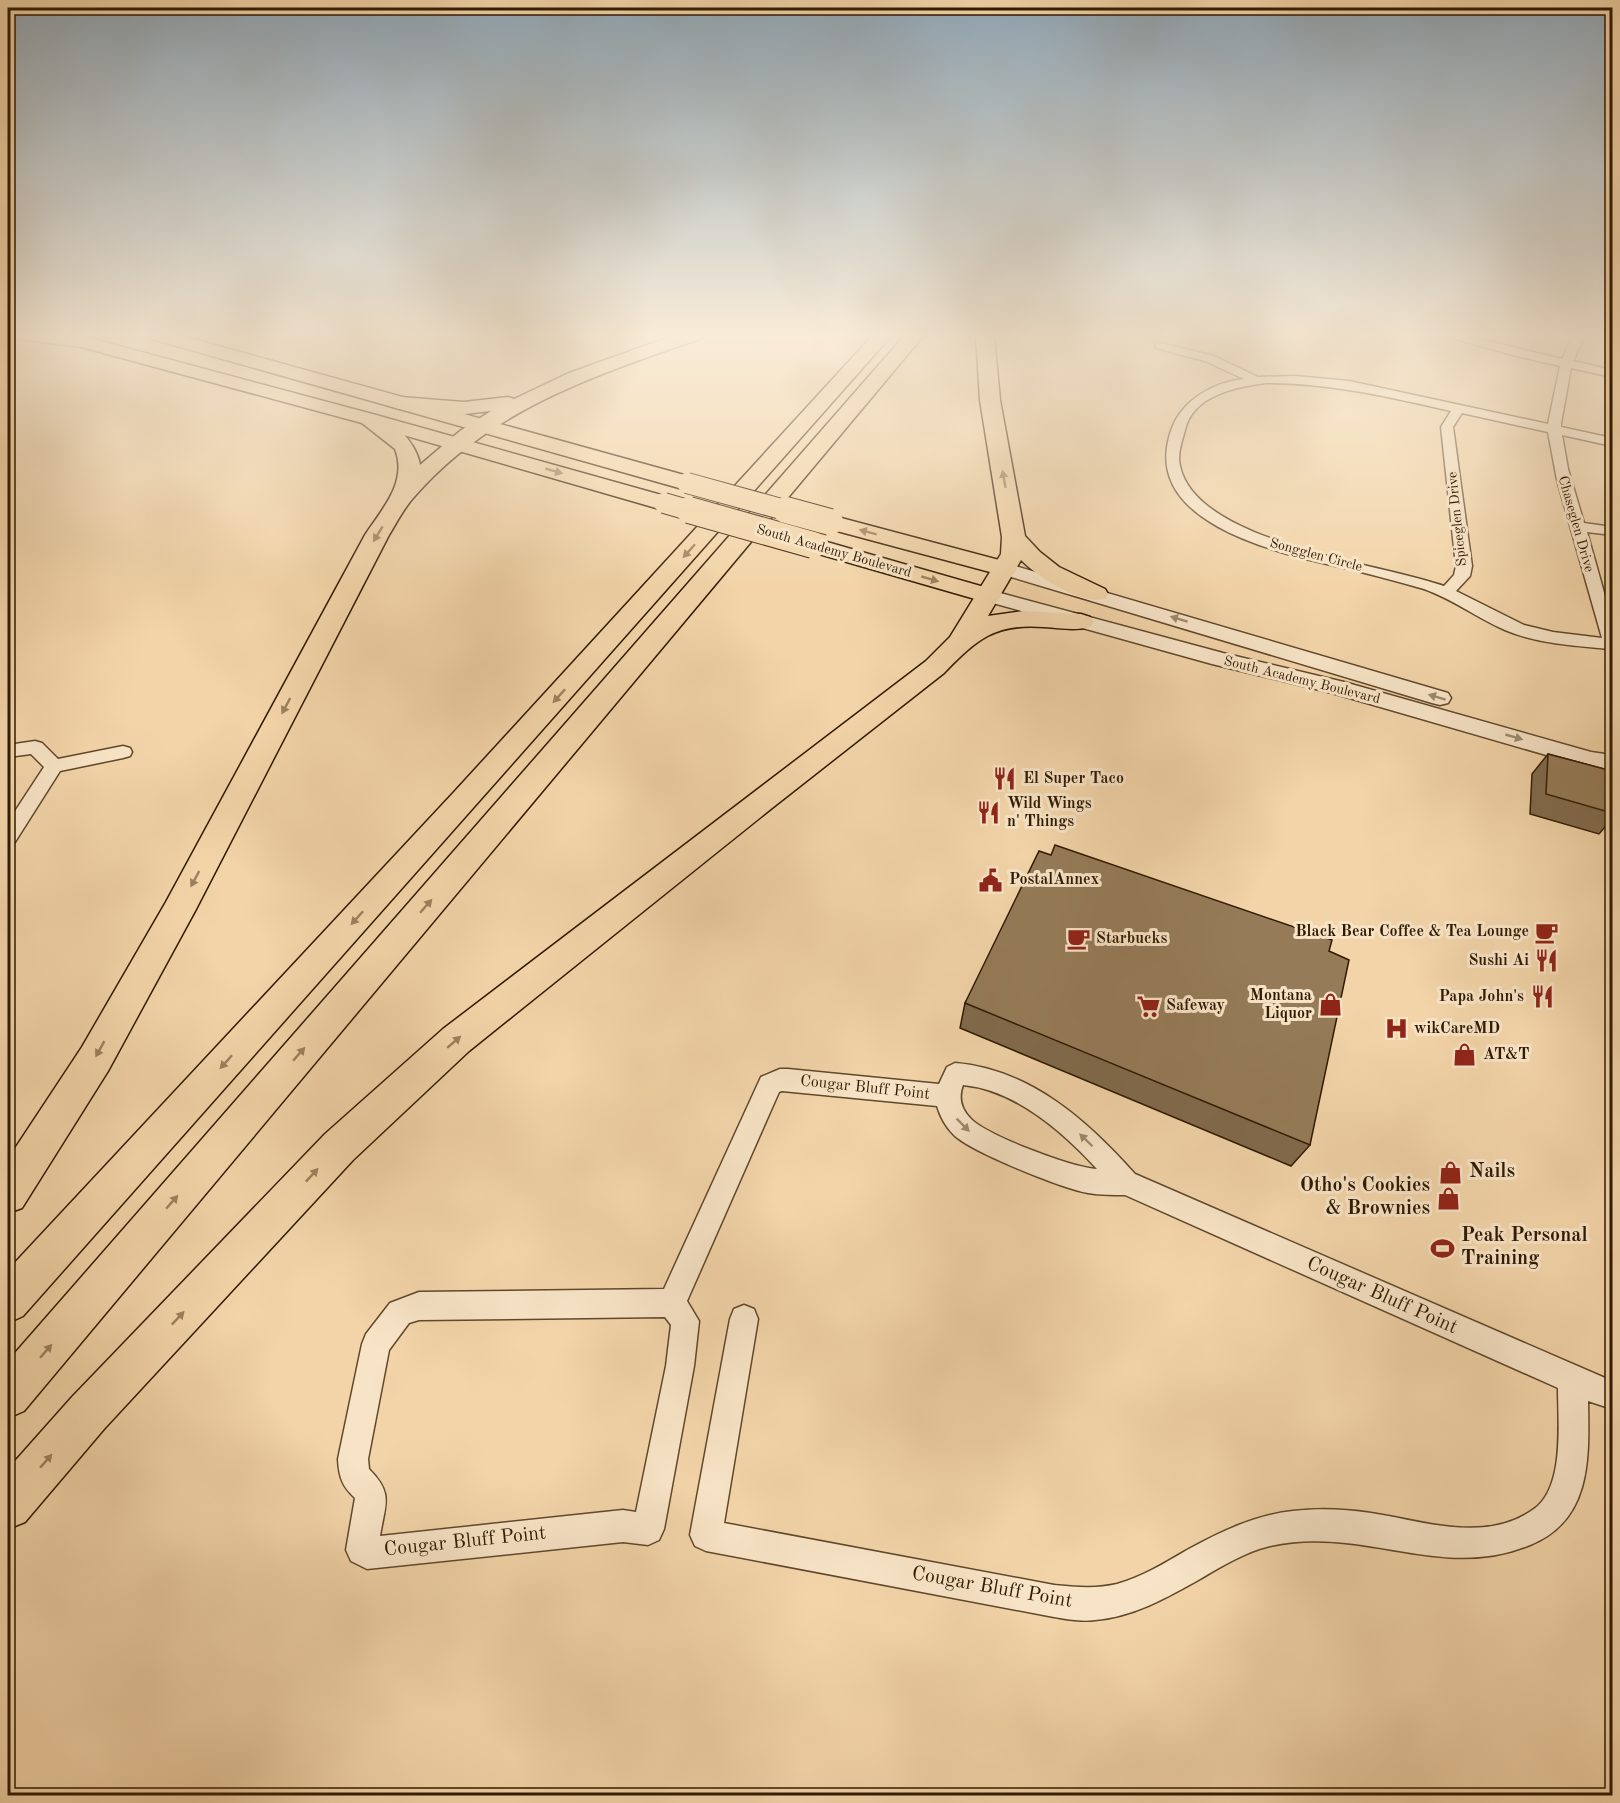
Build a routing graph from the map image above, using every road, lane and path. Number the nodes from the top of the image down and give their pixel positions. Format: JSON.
{"nodes":[{"id":1,"x":369,"y":419,"type":"joint"},
{"id":2,"x":436,"y":419,"type":"edge"},
{"id":3,"x":494,"y":419,"type":"edge"},
{"id":4,"x":807,"y":419,"type":"edge"},
{"id":5,"x":843,"y":419,"type":"edge"},
{"id":6,"x":993,"y":419,"type":"edge"},
{"id":7,"x":1182,"y":419,"type":"edge"},
{"id":8,"x":1452,"y":419,"type":"edge"},
{"id":9,"x":1508,"y":419,"type":"edge"},
{"id":10,"x":1557,"y":419,"type":"edge"},
{"id":11,"x":1555,"y":430,"type":"junction"},
{"id":12,"x":469,"y":434,"type":"junction"},
{"id":13,"x":1612,"y":442,"type":"edge"},
{"id":14,"x":405,"y":493,"type":"junction"},
{"id":15,"x":1578,"y":526,"type":"junction"},
{"id":16,"x":1612,"y":531,"type":"edge"},
{"id":17,"x":1014,"y":537,"type":"junction"},
{"id":18,"x":997,"y":582,"type":"junction"},
{"id":19,"x":1447,"y":592,"type":"junction"},
{"id":20,"x":1096,"y":594,"type":"junction"},
{"id":21,"x":1081,"y":622,"type":"junction"},
{"id":22,"x":960,"y":642,"type":"junction"},
{"id":23,"x":1612,"y":642,"type":"edge"},
{"id":24,"x":8,"y":751,"type":"edge"},
{"id":25,"x":123,"y":752,"type":"dead end"},
{"id":26,"x":1612,"y":753,"type":"edge"},
{"id":27,"x":1612,"y":763,"type":"edge"},
{"id":28,"x":54,"y":766,"type":"junction"},
{"id":29,"x":8,"y":837,"type":"edge"},
{"id":30,"x":947,"y":1096,"type":"junction"},
{"id":31,"x":1126,"y":1183,"type":"junction"},
{"id":32,"x":8,"y":1194,"type":"edge"},
{"id":33,"x":8,"y":1301,"type":"edge"},
{"id":34,"x":672,"y":1303,"type":"junction"},
{"id":35,"x":744,"y":1319,"type":"dead end"},
{"id":36,"x":1572,"y":1380,"type":"junction"},
{"id":37,"x":8,"y":1395,"type":"edge"},
{"id":38,"x":1612,"y":1395,"type":"edge"},
{"id":39,"x":8,"y":1505,"type":"edge"}],
"edges":[{"from":1,"to":12,"type":"highway","name":"South Academy Boulevard"},
{"from":1,"to":14,"type":"highway"},
{"from":2,"to":12,"type":"highway","name":"South Academy Boulevard"},
{"from":3,"to":12,"type":"highway"},
{"from":4,"to":33,"type":"highway","one_way":true},
{"from":37,"to":5,"type":"highway","one_way":true},
{"from":17,"to":6,"type":"highway","one_way":true},
{"from":7,"to":19,"type":"street","name":"Songglen Circle"},
{"from":8,"to":19,"type":"street","name":"Spiceglen Drive"},
{"from":9,"to":11,"type":"street","name":"Songglen Circle"},
{"from":10,"to":11,"type":"street","name":"Chaseglen Drive"},
{"from":11,"to":13,"type":"street","name":"Songglen Circle"},
{"from":11,"to":15,"type":"street","name":"Chaseglen Drive"},
{"from":12,"to":14,"type":"highway"},
{"from":18,"to":12,"type":"highway","name":"South Academy Boulevard","one_way":true,"bridge":true},
{"from":12,"to":18,"type":"highway","name":"South Academy Boulevard","one_way":true,"bridge":true},
{"from":14,"to":32,"type":"highway","one_way":true},
{"from":15,"to":16,"type":"street"},
{"from":15,"to":23,"type":"street","name":"Chaseglen Drive"},
{"from":17,"to":18,"type":"highway"},
{"from":17,"to":20,"type":"highway"},
{"from":18,"to":20,"type":"street","name":"South Academy Boulevard"},
{"from":18,"to":21,"type":"street","name":"South Academy Boulevard"},
{"from":18,"to":22,"type":"highway"},
{"from":19,"to":23,"type":"street","name":"Songglen Circle"},
{"from":26,"to":20,"type":"street","name":"South Academy Boulevard","one_way":true},
{"from":21,"to":22,"type":"highway"},
{"from":21,"to":27,"type":"street","name":"South Academy Boulevard","one_way":true},
{"from":39,"to":22,"type":"highway","one_way":true},
{"from":24,"to":28,"type":"street"},
{"from":25,"to":28,"type":"street"},
{"from":28,"to":29,"type":"street"},
{"from":30,"to":31,"type":"street","name":"Cougar Bluff Point","one_way":true},
{"from":31,"to":30,"type":"street","name":"Cougar Bluff Point","one_way":true},
{"from":30,"to":34,"type":"street","name":"Cougar Bluff Point"},
{"from":31,"to":36,"type":"street","name":"Cougar Bluff Point"},
{"from":34,"to":34,"type":"street","name":"Cougar Bluff Point"},
{"from":35,"to":36,"type":"street","name":"Cougar Bluff Point"},
{"from":36,"to":38,"type":"street","name":"Cougar Bluff Point"}]}
